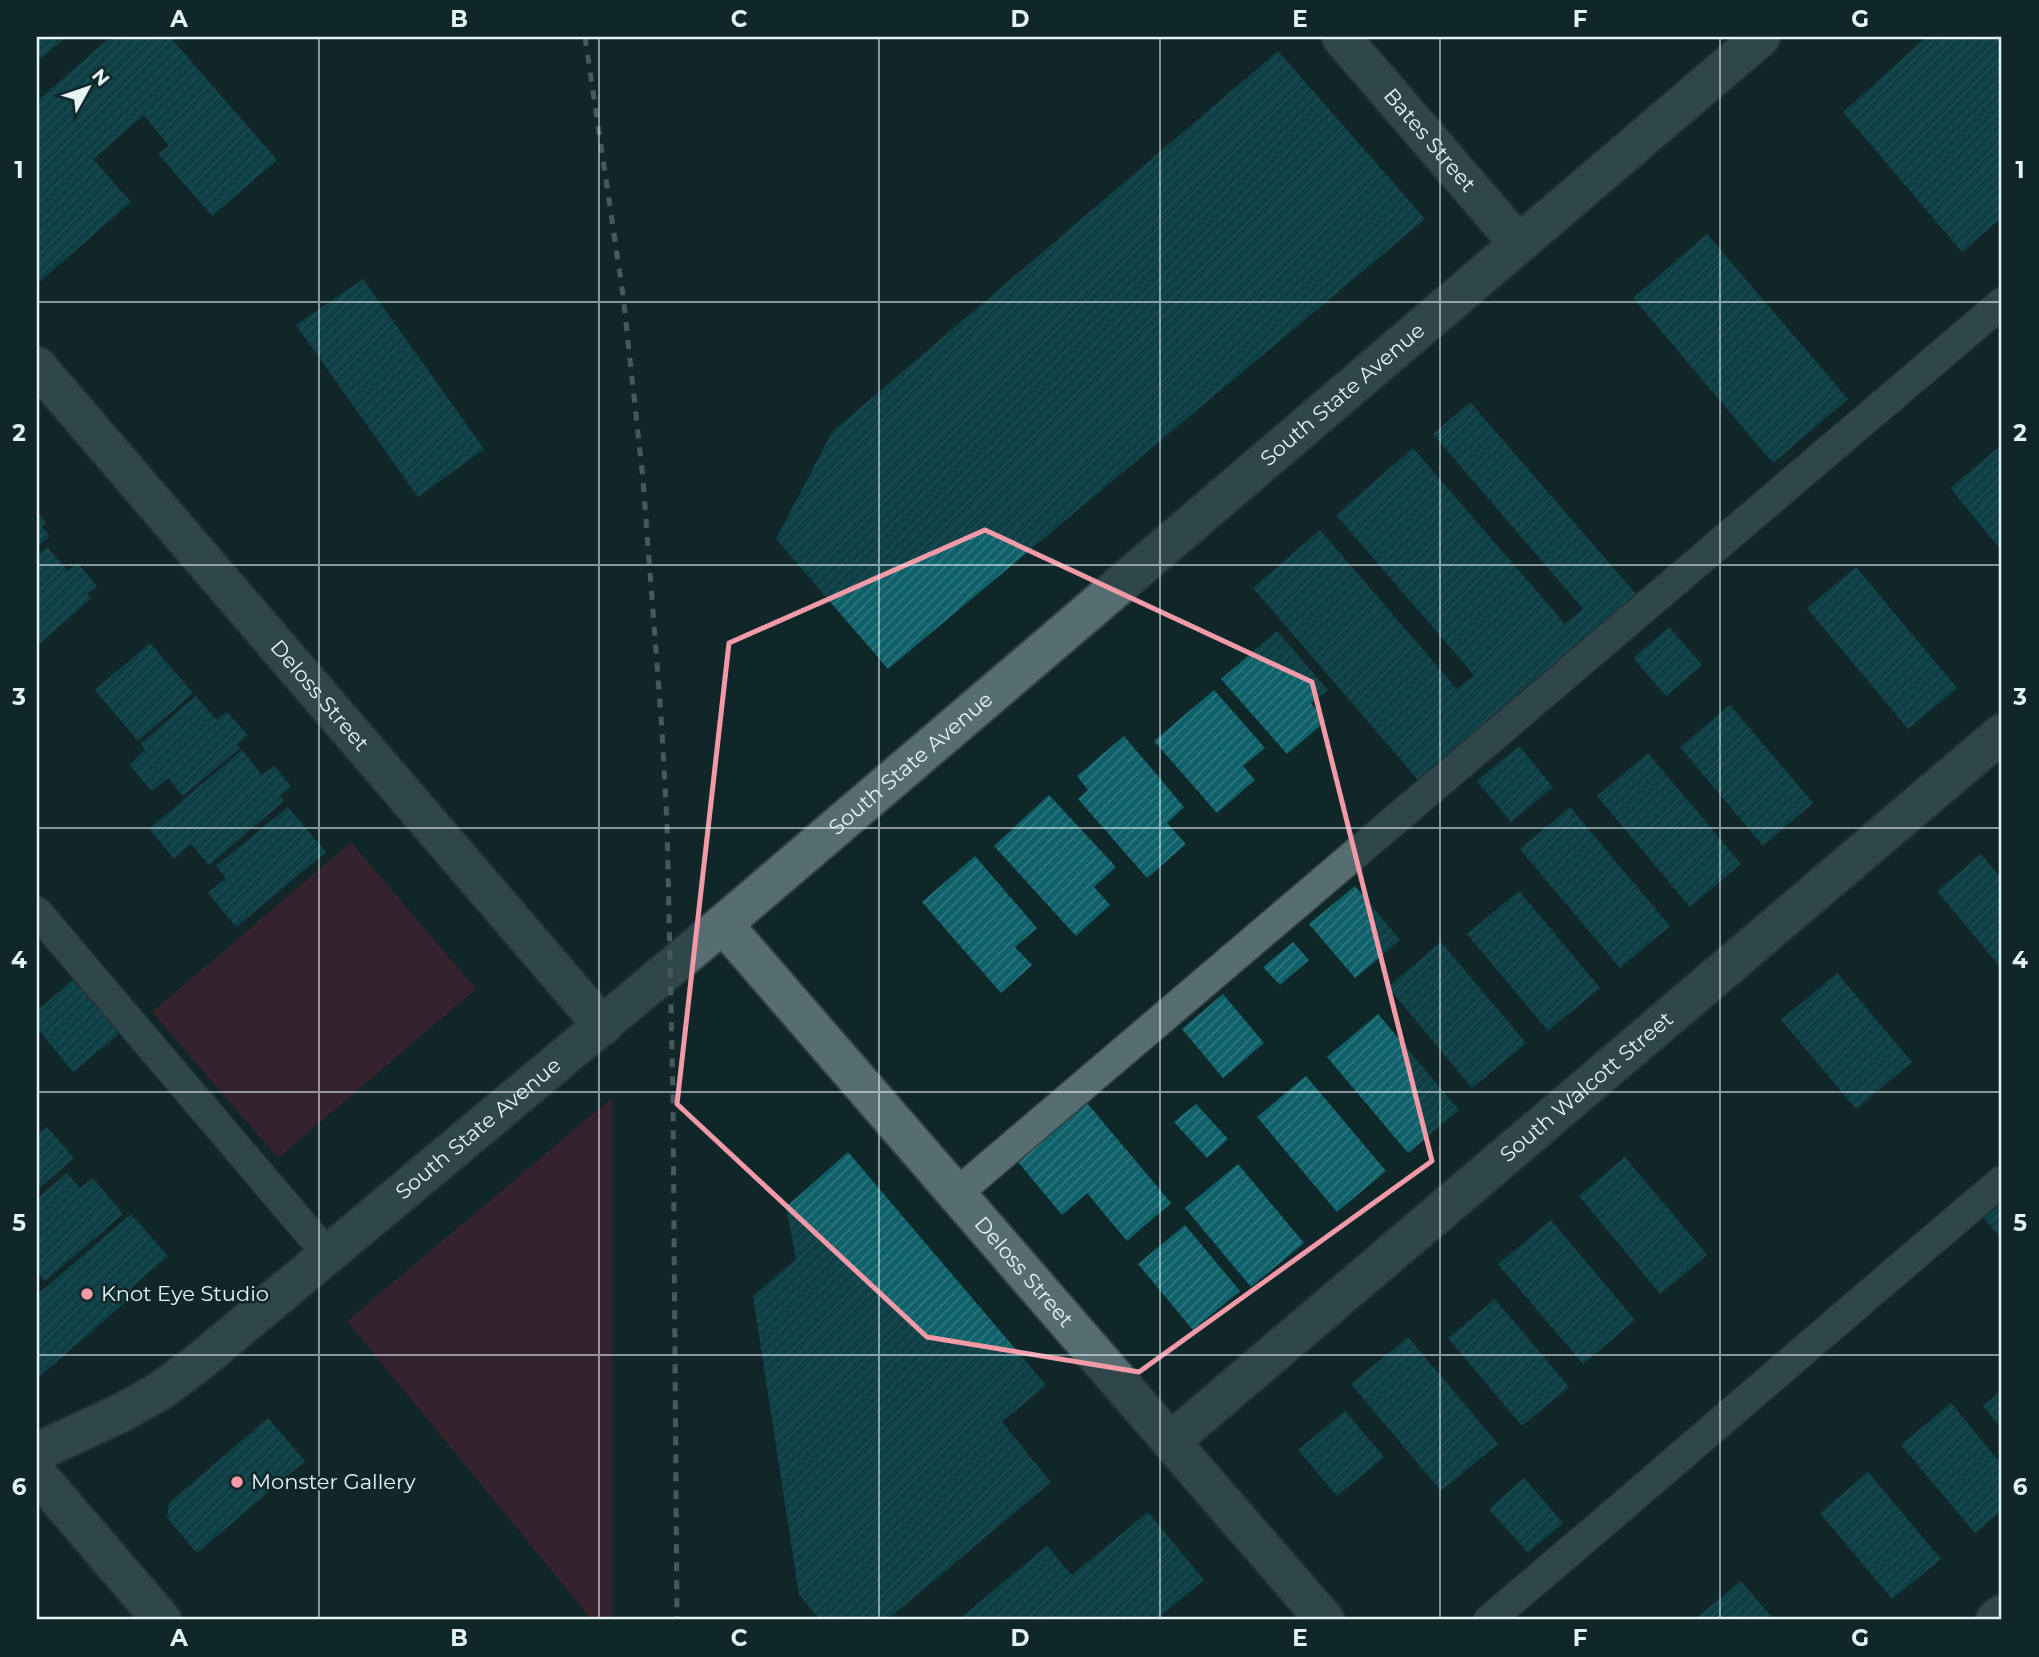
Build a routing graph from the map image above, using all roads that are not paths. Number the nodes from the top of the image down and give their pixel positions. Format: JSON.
{"nodes":[{"id":1,"x":1341,"y":37,"type":"edge"},
{"id":2,"x":1761,"y":37,"type":"edge"},
{"id":3,"x":1518,"y":243,"type":"junction"},
{"id":4,"x":2002,"y":303,"type":"edge"},
{"id":5,"x":37,"y":366,"type":"edge"},
{"id":6,"x":2002,"y":733,"type":"edge"},
{"id":7,"x":37,"y":912,"type":"edge"},
{"id":8,"x":723,"y":924,"type":"junction"},
{"id":9,"x":603,"y":1026,"type":"junction"},
{"id":10,"x":2002,"y":1181,"type":"edge"},
{"id":11,"x":956,"y":1194,"type":"junction"},
{"id":12,"x":328,"y":1255,"type":"junction"},
{"id":13,"x":1171,"y":1441,"type":"junction"},
{"id":14,"x":37,"y":1452,"type":"edge"},
{"id":15,"x":37,"y":1474,"type":"edge"},
{"id":16,"x":2002,"y":1614,"type":"edge"},
{"id":17,"x":162,"y":1620,"type":"edge"},
{"id":18,"x":1325,"y":1620,"type":"edge"},
{"id":19,"x":1489,"y":1620,"type":"edge"},
{"id":20,"x":1995,"y":1620,"type":"edge"}],
"edges":[{"from":1,"to":3,"type":"street","name":"Bates Street"},
{"from":2,"to":3,"type":"street","name":"South State Avenue"},
{"from":3,"to":8,"type":"street","name":"South State Avenue"},
{"from":4,"to":11,"type":"lane"},
{"from":5,"to":9,"type":"street","name":"Deloss Street"},
{"from":6,"to":13,"type":"street","name":"South Walcott Street"},
{"from":7,"to":12,"type":"lane"},
{"from":8,"to":9,"type":"street","name":"South State Avenue"},
{"from":8,"to":11,"type":"street","name":"Deloss Street"},
{"from":9,"to":12,"type":"street","name":"South State Avenue"},
{"from":10,"to":19,"type":"lane"},
{"from":11,"to":13,"type":"street","name":"Deloss Street"},
{"from":12,"to":14,"type":"street","name":"South State Avenue"},
{"from":13,"to":18,"type":"street","name":"Deloss Street"},
{"from":15,"to":17,"type":"street"},
{"from":16,"to":20,"type":"street"}]}
